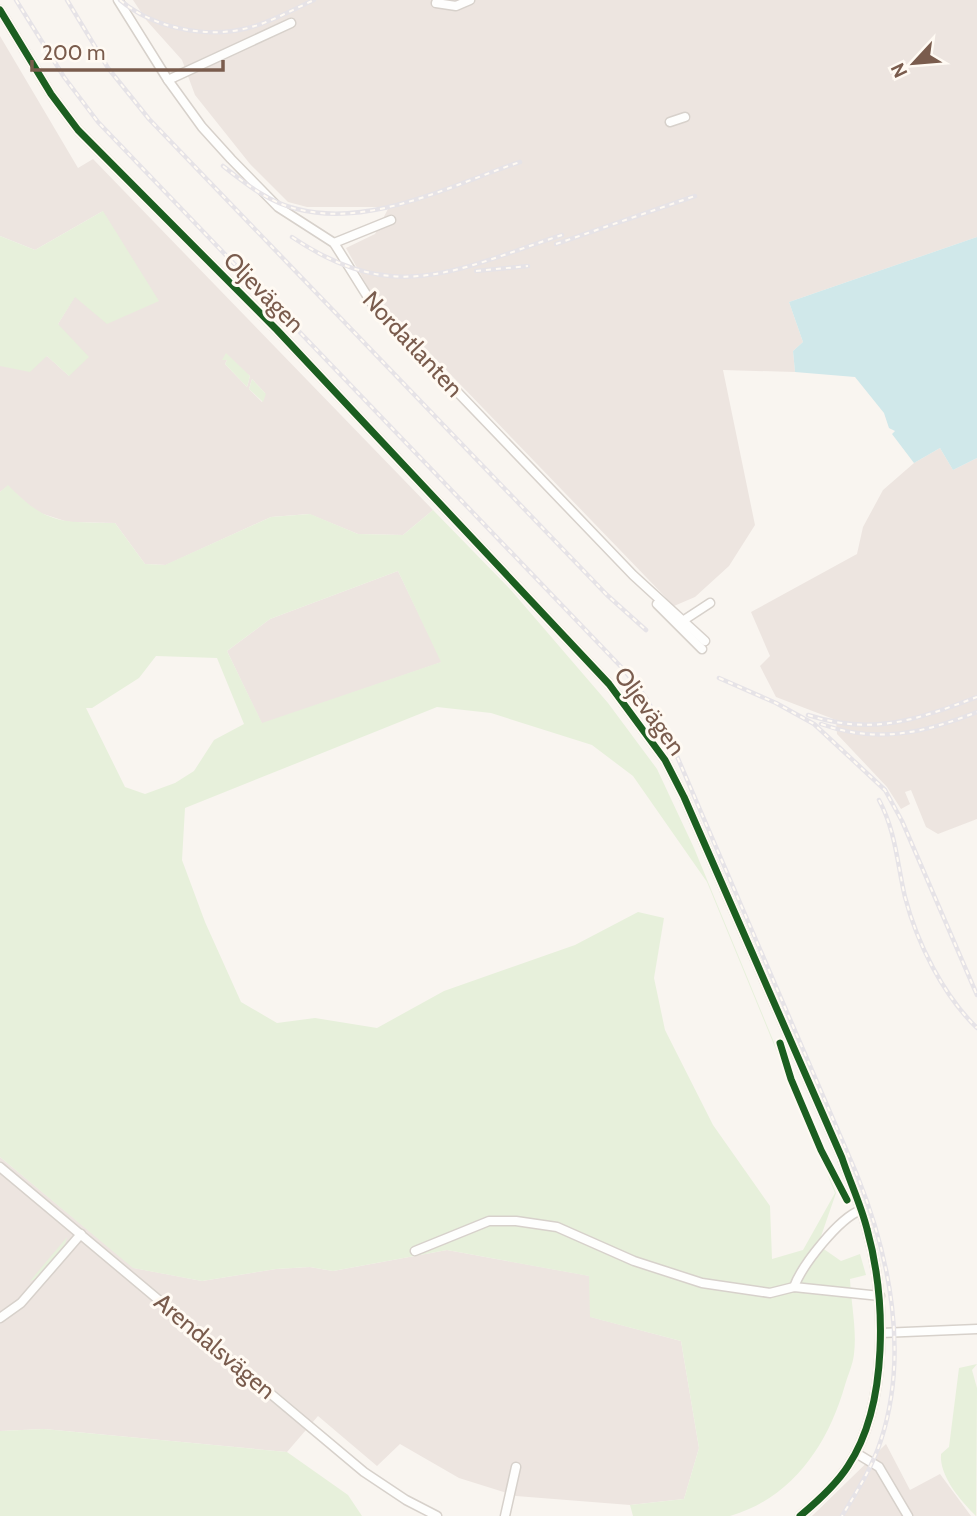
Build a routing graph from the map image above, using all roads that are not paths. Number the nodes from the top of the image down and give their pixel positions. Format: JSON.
{"nodes":[{"id":1,"x":118,"y":0,"type":"edge"},
{"id":2,"x":458,"y":0,"type":"edge"},
{"id":3,"x":470,"y":0,"type":"edge"},
{"id":4,"x":444,"y":3,"type":"edge"},
{"id":5,"x":0,"y":10,"type":"edge"},
{"id":6,"x":291,"y":23,"type":"dead end"},
{"id":7,"x":168,"y":80,"type":"junction"},
{"id":8,"x":685,"y":117,"type":"dead end"},
{"id":9,"x":670,"y":122,"type":"dead end"},
{"id":10,"x":391,"y":220,"type":"dead end"},
{"id":11,"x":334,"y":243,"type":"junction"},
{"id":12,"x":712,"y":605,"type":"dead end"},
{"id":13,"x":680,"y":622,"type":"junction"},
{"id":14,"x":704,"y":645,"type":"dead end"},
{"id":15,"x":0,"y":1167,"type":"edge"},
{"id":16,"x":861,"y":1210,"type":"junction"},
{"id":17,"x":81,"y":1234,"type":"junction"},
{"id":18,"x":415,"y":1251,"type":"dead end"},
{"id":19,"x":794,"y":1287,"type":"junction"},
{"id":20,"x":880,"y":1296,"type":"junction"},
{"id":21,"x":0,"y":1318,"type":"edge"},
{"id":22,"x":977,"y":1329,"type":"edge"},
{"id":23,"x":881,"y":1333,"type":"junction"},
{"id":24,"x":856,"y":1453,"type":"junction"},
{"id":25,"x":516,"y":1467,"type":"dead end"},
{"id":26,"x":437,"y":1516,"type":"edge"},
{"id":27,"x":505,"y":1516,"type":"edge"},
{"id":28,"x":800,"y":1516,"type":"edge"},
{"id":29,"x":908,"y":1516,"type":"edge"}],
"edges":[{"from":1,"to":7,"type":"street","name":"Nordatlanten"},
{"from":2,"to":4,"type":"street"},
{"from":3,"to":4,"type":"street"},
{"from":5,"to":16,"type":"street","name":"Oljevägen"},
{"from":6,"to":7,"type":"street"},
{"from":7,"to":11,"type":"street","name":"Nordatlanten"},
{"from":8,"to":9,"type":"street"},
{"from":10,"to":11,"type":"street"},
{"from":11,"to":13,"type":"street","name":"Nordatlanten"},
{"from":12,"to":13,"type":"street"},
{"from":13,"to":14,"type":"street","name":"Nordatlanten"},
{"from":15,"to":17,"type":"street","name":"Arendalsvägen"},
{"from":16,"to":19,"type":"street"},
{"from":16,"to":20,"type":"street","name":"Oljevägen"},
{"from":17,"to":21,"type":"street"},
{"from":17,"to":26,"type":"street","name":"Arendalsvägen"},
{"from":18,"to":19,"type":"street"},
{"from":19,"to":20,"type":"street"},
{"from":20,"to":23,"type":"street","name":"Oljevägen"},
{"from":22,"to":23,"type":"street"},
{"from":23,"to":24,"type":"street","name":"Oljevägen"},
{"from":24,"to":28,"type":"street","name":"Oljevägen"},
{"from":24,"to":29,"type":"street"},
{"from":25,"to":27,"type":"street"}]}
